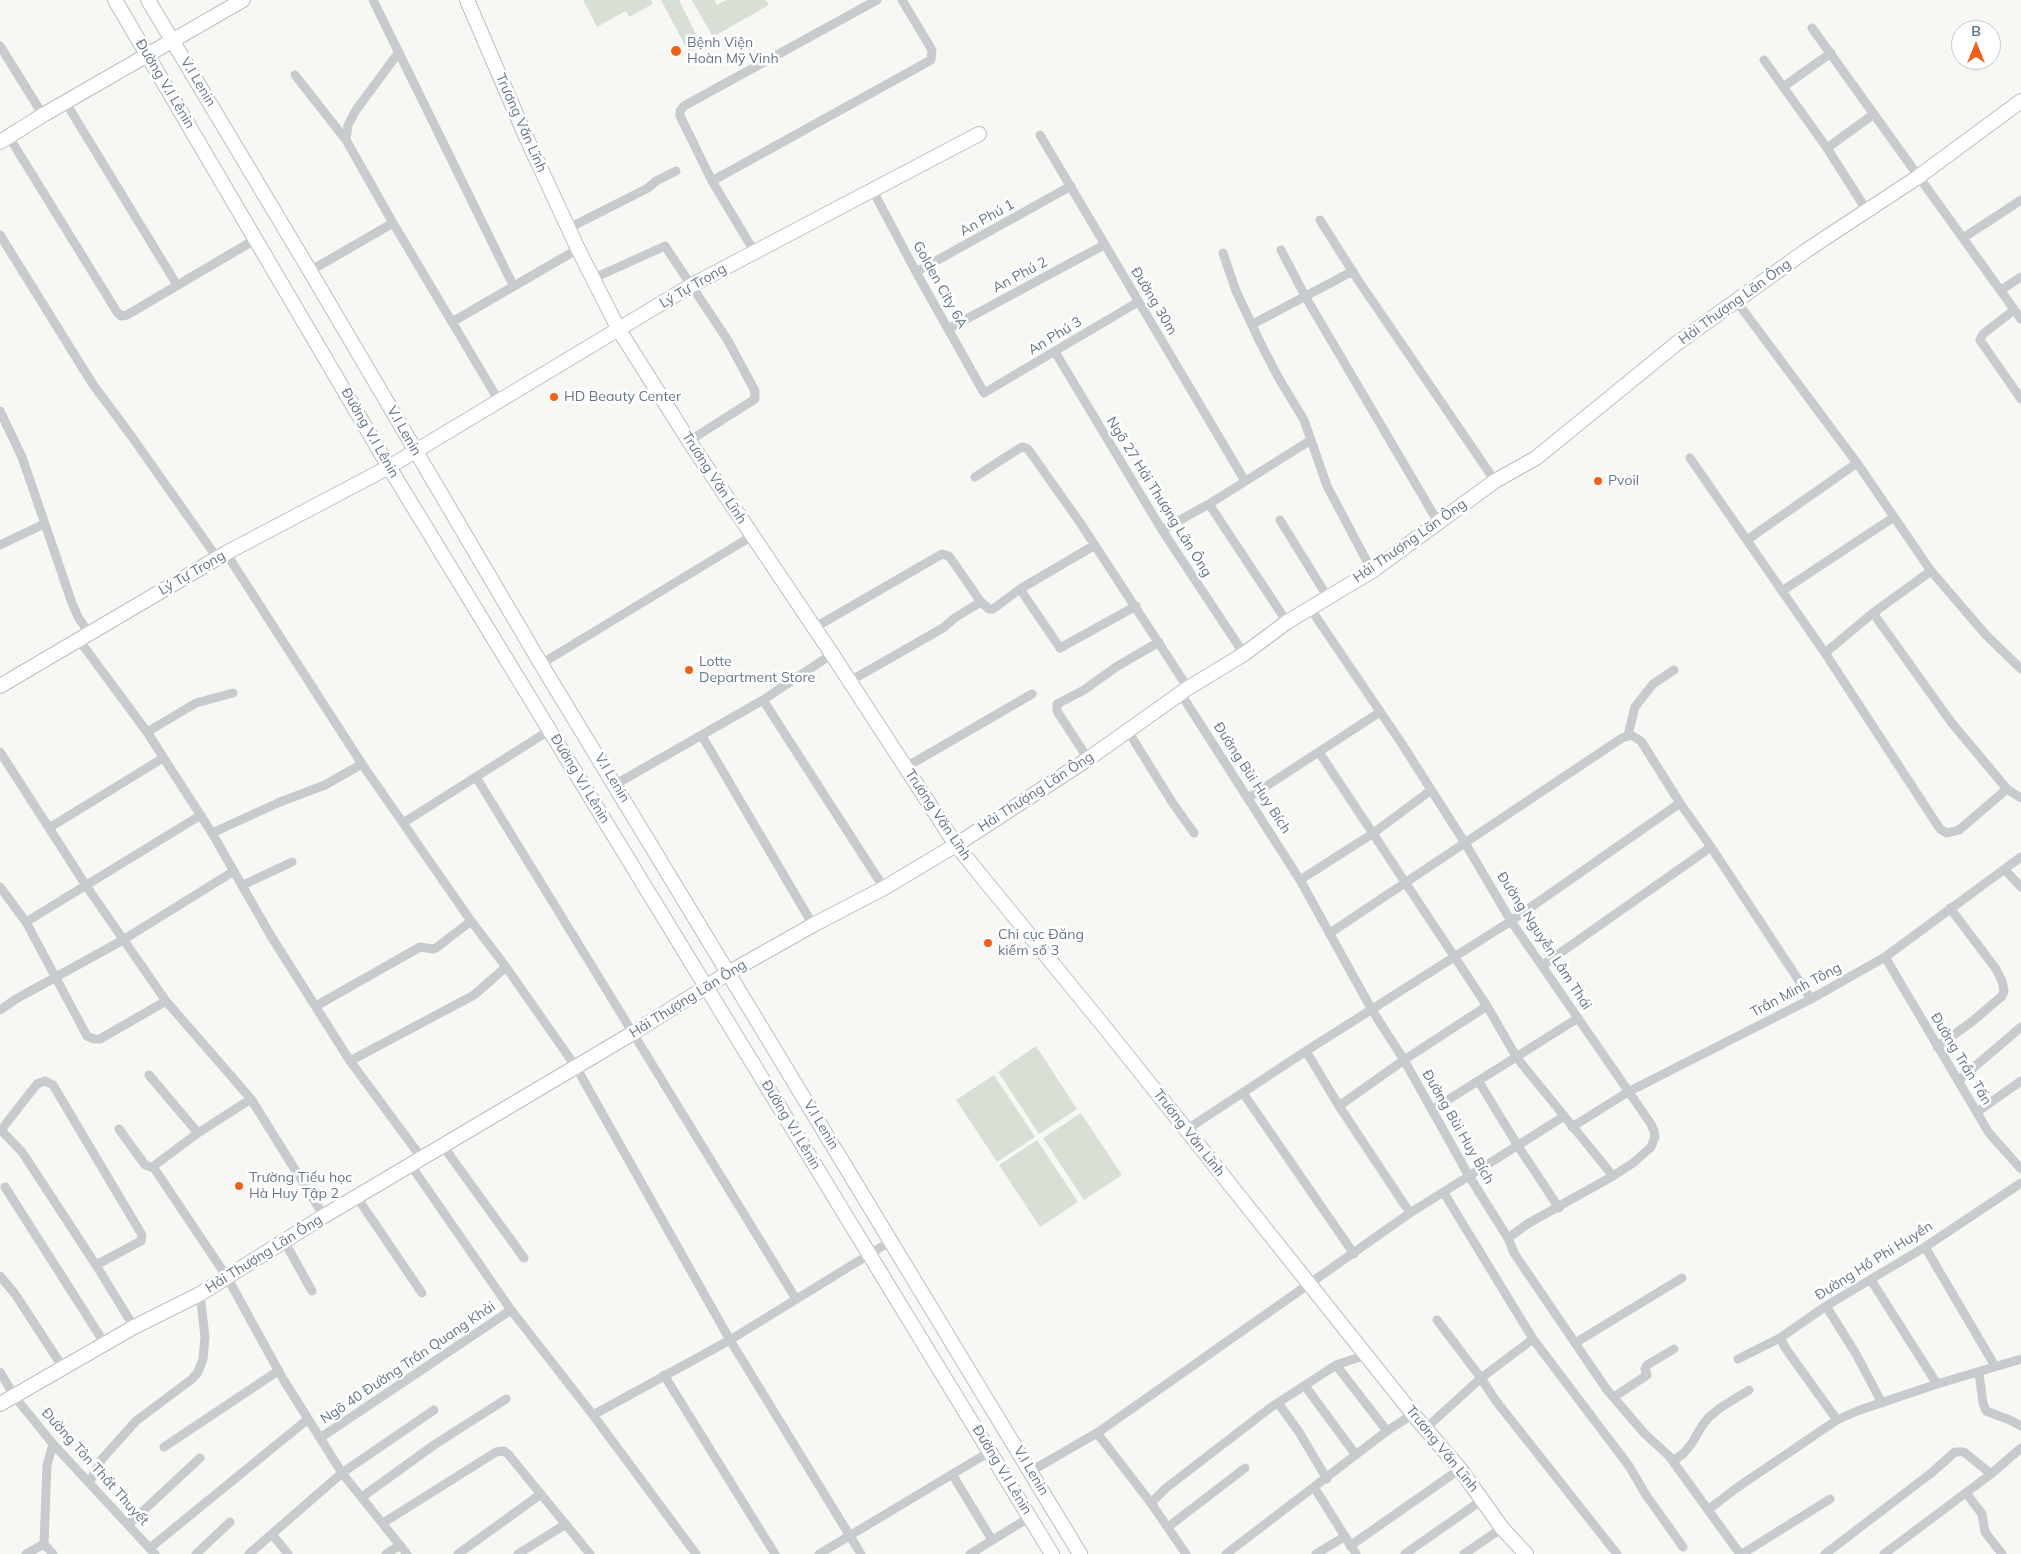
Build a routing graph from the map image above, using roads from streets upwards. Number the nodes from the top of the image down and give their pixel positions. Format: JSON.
{"nodes":[{"id":1,"x":115,"y":0,"type":"edge"},
{"id":2,"x":148,"y":0,"type":"edge"},
{"id":3,"x":244,"y":0,"type":"edge"},
{"id":4,"x":373,"y":0,"type":"edge"},
{"id":5,"x":467,"y":0,"type":"edge"},
{"id":6,"x":878,"y":0,"type":"edge"},
{"id":7,"x":902,"y":0,"type":"edge"},
{"id":8,"x":1812,"y":28,"type":"dead end"},
{"id":9,"x":173,"y":41,"type":"junction"},
{"id":10,"x":0,"y":46,"type":"edge"},
{"id":11,"x":400,"y":52,"type":"junction"},
{"id":12,"x":1832,"y":53,"type":"junction"},
{"id":13,"x":148,"y":56,"type":"junction"},
{"id":14,"x":1764,"y":60,"type":"dead end"},
{"id":15,"x":295,"y":75,"type":"dead end"},
{"id":16,"x":1783,"y":87,"type":"junction"},
{"id":17,"x":2021,"y":101,"type":"edge"},
{"id":18,"x":66,"y":103,"type":"junction"},
{"id":19,"x":1874,"y":114,"type":"junction"},
{"id":20,"x":43,"y":115,"type":"junction"},
{"id":21,"x":979,"y":134,"type":"dead end"},
{"id":22,"x":1040,"y":135,"type":"dead end"},
{"id":23,"x":5,"y":139,"type":"edge"},
{"id":24,"x":346,"y":140,"type":"junction"},
{"id":25,"x":1827,"y":148,"type":"junction"},
{"id":26,"x":676,"y":172,"type":"dead end"},
{"id":27,"x":1918,"y":177,"type":"junction"},
{"id":28,"x":712,"y":181,"type":"junction"},
{"id":29,"x":1071,"y":186,"type":"junction"},
{"id":30,"x":872,"y":189,"type":"junction"},
{"id":31,"x":2021,"y":200,"type":"edge"},
{"id":32,"x":1867,"y":211,"type":"junction"},
{"id":33,"x":1320,"y":220,"type":"dead end"},
{"id":34,"x":393,"y":223,"type":"junction"},
{"id":35,"x":569,"y":228,"type":"junction"},
{"id":36,"x":0,"y":235,"type":"edge"},
{"id":37,"x":1963,"y":238,"type":"junction"},
{"id":38,"x":256,"y":239,"type":"junction"},
{"id":39,"x":1104,"y":245,"type":"junction"},
{"id":40,"x":578,"y":249,"type":"junction"},
{"id":41,"x":1281,"y":250,"type":"dead end"},
{"id":42,"x":754,"y":251,"type":"junction"},
{"id":43,"x":1223,"y":253,"type":"dead end"},
{"id":44,"x":310,"y":271,"type":"junction"},
{"id":45,"x":1353,"y":271,"type":"junction"},
{"id":46,"x":916,"y":272,"type":"junction"},
{"id":47,"x":2021,"y":277,"type":"edge"},
{"id":48,"x":594,"y":278,"type":"junction"},
{"id":49,"x":177,"y":285,"type":"junction"},
{"id":50,"x":513,"y":285,"type":"junction"},
{"id":51,"x":692,"y":285,"type":"junction"},
{"id":52,"x":2001,"y":290,"type":"junction"},
{"id":53,"x":1305,"y":296,"type":"junction"},
{"id":54,"x":1138,"y":302,"type":"junction"},
{"id":55,"x":1737,"y":302,"type":"junction"},
{"id":56,"x":2014,"y":310,"type":"junction"},
{"id":57,"x":2021,"y":319,"type":"edge"},
{"id":58,"x":452,"y":322,"type":"junction"},
{"id":59,"x":1253,"y":324,"type":"junction"},
{"id":60,"x":948,"y":329,"type":"junction"},
{"id":61,"x":619,"y":330,"type":"junction"},
{"id":62,"x":1055,"y":352,"type":"junction"},
{"id":63,"x":984,"y":393,"type":"joint"},
{"id":64,"x":2021,"y":399,"type":"edge"},
{"id":65,"x":499,"y":401,"type":"junction"},
{"id":66,"x":0,"y":411,"type":"edge"},
{"id":67,"x":1311,"y":440,"type":"junction"},
{"id":68,"x":689,"y":442,"type":"junction"},
{"id":69,"x":415,"y":451,"type":"junction"},
{"id":70,"x":1690,"y":458,"type":"dead end"},
{"id":71,"x":1857,"y":463,"type":"junction"},
{"id":72,"x":389,"y":467,"type":"junction"},
{"id":73,"x":976,"y":477,"type":"dead end"},
{"id":74,"x":1245,"y":481,"type":"junction"},
{"id":75,"x":1495,"y":481,"type":"junction"},
{"id":76,"x":1209,"y":504,"type":"junction"},
{"id":77,"x":1894,"y":517,"type":"junction"},
{"id":78,"x":1280,"y":520,"type":"dead end"},
{"id":79,"x":1438,"y":522,"type":"junction"},
{"id":80,"x":44,"y":524,"type":"junction"},
{"id":81,"x":1162,"y":530,"type":"junction"},
{"id":82,"x":752,"y":536,"type":"junction"},
{"id":83,"x":1747,"y":540,"type":"junction"},
{"id":84,"x":0,"y":545,"type":"edge"},
{"id":85,"x":1095,"y":545,"type":"junction"},
{"id":86,"x":222,"y":556,"type":"junction"},
{"id":87,"x":1372,"y":571,"type":"junction"},
{"id":88,"x":1932,"y":571,"type":"junction"},
{"id":89,"x":1020,"y":588,"type":"junction"},
{"id":90,"x":1782,"y":591,"type":"junction"},
{"id":91,"x":1327,"y":596,"type":"junction"},
{"id":92,"x":982,"y":602,"type":"junction"},
{"id":93,"x":1136,"y":606,"type":"junction"},
{"id":94,"x":1310,"y":608,"type":"junction"},
{"id":95,"x":1873,"y":613,"type":"junction"},
{"id":96,"x":1287,"y":622,"type":"junction"},
{"id":97,"x":814,"y":628,"type":"junction"},
{"id":98,"x":84,"y":636,"type":"junction"},
{"id":99,"x":1159,"y":642,"type":"junction"},
{"id":100,"x":1825,"y":653,"type":"junction"},
{"id":101,"x":832,"y":654,"type":"junction"},
{"id":102,"x":1244,"y":654,"type":"junction"},
{"id":103,"x":541,"y":664,"type":"junction"},
{"id":104,"x":2021,"y":669,"type":"edge"},
{"id":105,"x":1674,"y":670,"type":"dead end"},
{"id":106,"x":850,"y":681,"type":"junction"},
{"id":107,"x":0,"y":686,"type":"edge"},
{"id":108,"x":1184,"y":691,"type":"junction"},
{"id":109,"x":233,"y":692,"type":"dead end"},
{"id":110,"x":1032,"y":694,"type":"dead end"},
{"id":111,"x":763,"y":700,"type":"junction"},
{"id":112,"x":1380,"y":712,"type":"junction"},
{"id":113,"x":550,"y":730,"type":"junction"},
{"id":114,"x":1128,"y":731,"type":"junction"},
{"id":115,"x":147,"y":732,"type":"junction"},
{"id":116,"x":1628,"y":735,"type":"junction"},
{"id":117,"x":702,"y":736,"type":"junction"},
{"id":118,"x":0,"y":752,"type":"edge"},
{"id":119,"x":1319,"y":752,"type":"junction"},
{"id":120,"x":163,"y":758,"type":"junction"},
{"id":121,"x":1088,"y":759,"type":"junction"},
{"id":122,"x":362,"y":764,"type":"junction"},
{"id":123,"x":906,"y":767,"type":"junction"},
{"id":124,"x":476,"y":777,"type":"junction"},
{"id":125,"x":616,"y":784,"type":"junction"},
{"id":126,"x":2007,"y":789,"type":"junction"},
{"id":127,"x":1430,"y":791,"type":"junction"},
{"id":128,"x":1248,"y":798,"type":"junction"},
{"id":129,"x":2021,"y":798,"type":"edge"},
{"id":130,"x":1680,"y":803,"type":"junction"},
{"id":131,"x":201,"y":816,"type":"junction"},
{"id":132,"x":403,"y":823,"type":"junction"},
{"id":133,"x":49,"y":828,"type":"junction"},
{"id":134,"x":212,"y":833,"type":"junction"},
{"id":135,"x":1194,"y":833,"type":"dead end"},
{"id":136,"x":1372,"y":834,"type":"junction"},
{"id":137,"x":1465,"y":843,"type":"junction"},
{"id":138,"x":956,"y":845,"type":"junction"},
{"id":139,"x":1711,"y":847,"type":"junction"},
{"id":140,"x":2021,"y":857,"type":"edge"},
{"id":141,"x":292,"y":862,"type":"dead end"},
{"id":142,"x":2005,"y":870,"type":"junction"},
{"id":143,"x":234,"y":871,"type":"junction"},
{"id":144,"x":1300,"y":880,"type":"junction"},
{"id":145,"x":1405,"y":884,"type":"junction"},
{"id":146,"x":243,"y":885,"type":"junction"},
{"id":147,"x":0,"y":887,"type":"edge"},
{"id":148,"x":87,"y":887,"type":"junction"},
{"id":149,"x":2021,"y":887,"type":"edge"},
{"id":150,"x":884,"y":888,"type":"junction"},
{"id":151,"x":1950,"y":908,"type":"junction"},
{"id":152,"x":1512,"y":921,"type":"junction"},
{"id":153,"x":26,"y":922,"type":"junction"},
{"id":154,"x":471,"y":922,"type":"junction"},
{"id":155,"x":813,"y":925,"type":"junction"},
{"id":156,"x":1330,"y":933,"type":"junction"},
{"id":157,"x":123,"y":940,"type":"junction"},
{"id":158,"x":1454,"y":956,"type":"junction"},
{"id":159,"x":1885,"y":957,"type":"junction"},
{"id":160,"x":1543,"y":964,"type":"junction"},
{"id":161,"x":506,"y":967,"type":"junction"},
{"id":162,"x":728,"y":973,"type":"junction"},
{"id":163,"x":55,"y":978,"type":"junction"},
{"id":164,"x":707,"y":987,"type":"junction"},
{"id":165,"x":1811,"y":999,"type":"junction"},
{"id":166,"x":166,"y":1001,"type":"junction"},
{"id":167,"x":316,"y":1006,"type":"junction"},
{"id":168,"x":1487,"y":1006,"type":"junction"},
{"id":169,"x":0,"y":1010,"type":"edge"},
{"id":170,"x":1372,"y":1010,"type":"junction"},
{"id":171,"x":1578,"y":1018,"type":"junction"},
{"id":172,"x":2021,"y":1027,"type":"edge"},
{"id":173,"x":633,"y":1033,"type":"junction"},
{"id":174,"x":1937,"y":1047,"type":"junction"},
{"id":175,"x":1306,"y":1051,"type":"junction"},
{"id":176,"x":1517,"y":1058,"type":"junction"},
{"id":177,"x":1404,"y":1060,"type":"junction"},
{"id":178,"x":350,"y":1061,"type":"junction"},
{"id":179,"x":576,"y":1067,"type":"junction"},
{"id":180,"x":149,"y":1075,"type":"dead end"},
{"id":181,"x":1958,"y":1081,"type":"junction"},
{"id":182,"x":2021,"y":1081,"type":"edge"},
{"id":183,"x":1479,"y":1082,"type":"junction"},
{"id":184,"x":1628,"y":1092,"type":"junction"},
{"id":185,"x":1243,"y":1093,"type":"junction"},
{"id":186,"x":251,"y":1099,"type":"junction"},
{"id":187,"x":1340,"y":1106,"type":"junction"},
{"id":188,"x":1432,"y":1110,"type":"junction"},
{"id":189,"x":1977,"y":1112,"type":"junction"},
{"id":190,"x":1563,"y":1117,"type":"junction"},
{"id":191,"x":1572,"y":1127,"type":"junction"},
{"id":192,"x":119,"y":1129,"type":"dead end"},
{"id":193,"x":0,"y":1130,"type":"edge"},
{"id":194,"x":1186,"y":1130,"type":"junction"},
{"id":195,"x":198,"y":1133,"type":"junction"},
{"id":196,"x":443,"y":1146,"type":"junction"},
{"id":197,"x":1518,"y":1146,"type":"junction"},
{"id":198,"x":415,"y":1161,"type":"junction"},
{"id":199,"x":154,"y":1168,"type":"junction"},
{"id":200,"x":2021,"y":1169,"type":"edge"},
{"id":201,"x":1469,"y":1176,"type":"junction"},
{"id":202,"x":1613,"y":1176,"type":"junction"},
{"id":203,"x":2021,"y":1183,"type":"edge"},
{"id":204,"x":5,"y":1187,"type":"dead end"},
{"id":205,"x":1444,"y":1193,"type":"junction"},
{"id":206,"x":356,"y":1196,"type":"junction"},
{"id":207,"x":1559,"y":1208,"type":"junction"},
{"id":208,"x":1410,"y":1213,"type":"junction"},
{"id":209,"x":324,"y":1216,"type":"junction"},
{"id":210,"x":1508,"y":1238,"type":"junction"},
{"id":211,"x":284,"y":1241,"type":"junction"},
{"id":212,"x":891,"y":1241,"type":"junction"},
{"id":213,"x":1925,"y":1247,"type":"junction"},
{"id":214,"x":869,"y":1253,"type":"junction"},
{"id":215,"x":1354,"y":1254,"type":"junction"},
{"id":216,"x":524,"y":1258,"type":"dead end"},
{"id":217,"x":96,"y":1265,"type":"junction"},
{"id":218,"x":0,"y":1276,"type":"edge"},
{"id":219,"x":227,"y":1277,"type":"junction"},
{"id":220,"x":1682,"y":1278,"type":"dead end"},
{"id":221,"x":1871,"y":1280,"type":"junction"},
{"id":222,"x":1309,"y":1284,"type":"junction"},
{"id":223,"x":312,"y":1291,"type":"dead end"},
{"id":224,"x":422,"y":1293,"type":"dead end"},
{"id":225,"x":200,"y":1294,"type":"junction"},
{"id":226,"x":796,"y":1299,"type":"junction"},
{"id":227,"x":1826,"y":1306,"type":"junction"},
{"id":228,"x":511,"y":1310,"type":"junction"},
{"id":229,"x":1437,"y":1320,"type":"dead end"},
{"id":230,"x":134,"y":1327,"type":"junction"},
{"id":231,"x":1780,"y":1338,"type":"junction"},
{"id":232,"x":1533,"y":1339,"type":"junction"},
{"id":233,"x":730,"y":1340,"type":"junction"},
{"id":234,"x":1575,"y":1343,"type":"junction"},
{"id":235,"x":105,"y":1344,"type":"junction"},
{"id":236,"x":1674,"y":1349,"type":"dead end"},
{"id":237,"x":1366,"y":1355,"type":"junction"},
{"id":238,"x":1738,"y":1359,"type":"dead end"},
{"id":239,"x":2021,"y":1359,"type":"edge"},
{"id":240,"x":1336,"y":1366,"type":"junction"},
{"id":241,"x":1995,"y":1366,"type":"junction"},
{"id":242,"x":64,"y":1369,"type":"junction"},
{"id":243,"x":278,"y":1371,"type":"junction"},
{"id":244,"x":0,"y":1372,"type":"edge"},
{"id":245,"x":970,"y":1372,"type":"junction"},
{"id":246,"x":1979,"y":1373,"type":"junction"},
{"id":247,"x":664,"y":1376,"type":"junction"},
{"id":248,"x":1481,"y":1378,"type":"junction"},
{"id":249,"x":950,"y":1384,"type":"junction"},
{"id":250,"x":1937,"y":1384,"type":"junction"},
{"id":251,"x":1305,"y":1386,"type":"junction"},
{"id":252,"x":1748,"y":1390,"type":"dead end"},
{"id":253,"x":15,"y":1397,"type":"junction"},
{"id":254,"x":1614,"y":1397,"type":"junction"},
{"id":255,"x":506,"y":1399,"type":"dead end"},
{"id":256,"x":1278,"y":1403,"type":"junction"},
{"id":257,"x":1882,"y":1403,"type":"junction"},
{"id":258,"x":0,"y":1404,"type":"edge"},
{"id":259,"x":434,"y":1410,"type":"dead end"},
{"id":260,"x":1413,"y":1414,"type":"junction"},
{"id":261,"x":593,"y":1415,"type":"junction"},
{"id":262,"x":308,"y":1419,"type":"junction"},
{"id":263,"x":1838,"y":1420,"type":"junction"},
{"id":264,"x":2021,"y":1426,"type":"edge"},
{"id":265,"x":1426,"y":1428,"type":"junction"},
{"id":266,"x":1387,"y":1431,"type":"junction"},
{"id":267,"x":1097,"y":1432,"type":"junction"},
{"id":268,"x":320,"y":1438,"type":"junction"},
{"id":269,"x":53,"y":1444,"type":"junction"},
{"id":270,"x":164,"y":1446,"type":"dead end"},
{"id":271,"x":2021,"y":1448,"type":"edge"},
{"id":272,"x":991,"y":1451,"type":"junction"},
{"id":273,"x":1356,"y":1455,"type":"junction"},
{"id":274,"x":200,"y":1458,"type":"dead end"},
{"id":275,"x":1673,"y":1461,"type":"junction"},
{"id":276,"x":1245,"y":1468,"type":"dead end"},
{"id":277,"x":1460,"y":1470,"type":"junction"},
{"id":278,"x":1031,"y":1471,"type":"junction"},
{"id":279,"x":342,"y":1473,"type":"junction"},
{"id":280,"x":952,"y":1474,"type":"junction"},
{"id":281,"x":1991,"y":1474,"type":"junction"},
{"id":282,"x":1327,"y":1479,"type":"junction"},
{"id":283,"x":89,"y":1483,"type":"junction"},
{"id":284,"x":1314,"y":1487,"type":"junction"},
{"id":285,"x":1966,"y":1493,"type":"junction"},
{"id":286,"x":541,"y":1494,"type":"junction"},
{"id":287,"x":362,"y":1497,"type":"junction"},
{"id":288,"x":1830,"y":1499,"type":"dead end"},
{"id":289,"x":1482,"y":1500,"type":"junction"},
{"id":290,"x":1151,"y":1503,"type":"junction"},
{"id":291,"x":1708,"y":1510,"type":"junction"},
{"id":292,"x":1030,"y":1516,"type":"junction"},
{"id":293,"x":230,"y":1522,"type":"dead end"},
{"id":294,"x":383,"y":1523,"type":"junction"},
{"id":295,"x":566,"y":1524,"type":"junction"},
{"id":296,"x":128,"y":1525,"type":"junction"},
{"id":297,"x":1168,"y":1527,"type":"junction"},
{"id":298,"x":1502,"y":1528,"type":"junction"},
{"id":299,"x":272,"y":1534,"type":"junction"},
{"id":300,"x":850,"y":1536,"type":"junction"},
{"id":301,"x":1344,"y":1537,"type":"junction"},
{"id":302,"x":992,"y":1540,"type":"junction"},
{"id":303,"x":44,"y":1544,"type":"junction"},
{"id":304,"x":400,"y":1544,"type":"junction"},
{"id":305,"x":1350,"y":1546,"type":"junction"},
{"id":306,"x":1683,"y":1547,"type":"dead end"},
{"id":307,"x":153,"y":1551,"type":"edge"},
{"id":308,"x":26,"y":1554,"type":"edge"},
{"id":309,"x":53,"y":1554,"type":"edge"},
{"id":310,"x":196,"y":1554,"type":"edge"},
{"id":311,"x":249,"y":1554,"type":"edge"},
{"id":312,"x":288,"y":1554,"type":"edge"},
{"id":313,"x":386,"y":1554,"type":"edge"},
{"id":314,"x":407,"y":1554,"type":"edge"},
{"id":315,"x":458,"y":1554,"type":"edge"},
{"id":316,"x":518,"y":1554,"type":"edge"},
{"id":317,"x":590,"y":1554,"type":"edge"},
{"id":318,"x":696,"y":1554,"type":"edge"},
{"id":319,"x":775,"y":1554,"type":"edge"},
{"id":320,"x":819,"y":1554,"type":"edge"},
{"id":321,"x":861,"y":1554,"type":"edge"},
{"id":322,"x":970,"y":1554,"type":"edge"},
{"id":323,"x":1052,"y":1554,"type":"edge"},
{"id":324,"x":1080,"y":1554,"type":"edge"},
{"id":325,"x":1186,"y":1554,"type":"edge"},
{"id":326,"x":1226,"y":1554,"type":"edge"},
{"id":327,"x":1316,"y":1554,"type":"edge"},
{"id":328,"x":1356,"y":1554,"type":"edge"},
{"id":329,"x":1405,"y":1554,"type":"edge"},
{"id":330,"x":1464,"y":1554,"type":"edge"},
{"id":331,"x":1526,"y":1554,"type":"edge"},
{"id":332,"x":1617,"y":1554,"type":"edge"},
{"id":333,"x":1741,"y":1554,"type":"edge"},
{"id":334,"x":1825,"y":1554,"type":"edge"},
{"id":335,"x":1884,"y":1554,"type":"edge"},
{"id":336,"x":2002,"y":1554,"type":"edge"}],
"edges":[{"from":1,"to":13,"type":"street","name":"Đường V.I Lênin"},
{"from":2,"to":9,"type":"street","name":"V.I Lenin"},
{"from":3,"to":9,"type":"street"},
{"from":4,"to":11,"type":"street"},
{"from":5,"to":35,"type":"street","name":"Trương Văn Lĩnh"},
{"from":6,"to":28,"type":"street"},
{"from":7,"to":28,"type":"street"},
{"from":8,"to":12,"type":"street"},
{"from":9,"to":13,"type":"street"},
{"from":9,"to":44,"type":"street","name":"V.I Lenin"},
{"from":10,"to":20,"type":"street"},
{"from":11,"to":24,"type":"street"},
{"from":11,"to":50,"type":"street"},
{"from":12,"to":16,"type":"street"},
{"from":12,"to":19,"type":"street"},
{"from":13,"to":18,"type":"street"},
{"from":13,"to":38,"type":"street","name":"Đường V.I Lênin"},
{"from":14,"to":16,"type":"street"},
{"from":15,"to":24,"type":"street"},
{"from":16,"to":25,"type":"street"},
{"from":17,"to":27,"type":"street","name":"Hải Thượng Lãn Ông"},
{"from":18,"to":20,"type":"street"},
{"from":18,"to":49,"type":"street"},
{"from":19,"to":25,"type":"street"},
{"from":19,"to":27,"type":"street"},
{"from":20,"to":23,"type":"street"},
{"from":21,"to":30,"type":"street","name":"Lý Tự Trọng"},
{"from":22,"to":29,"type":"street","name":"Đường 30m"},
{"from":23,"to":49,"type":"street"},
{"from":24,"to":34,"type":"street"},
{"from":25,"to":32,"type":"street"},
{"from":26,"to":35,"type":"street"},
{"from":27,"to":32,"type":"street","name":"Hải Thượng Lãn Ông"},
{"from":27,"to":37,"type":"street"},
{"from":28,"to":42,"type":"street"},
{"from":29,"to":39,"type":"street","name":"Đường 30m"},
{"from":29,"to":46,"type":"street","name":"An Phú 1"},
{"from":30,"to":42,"type":"street","name":"Lý Tự Trọng"},
{"from":30,"to":46,"type":"street","name":"Golden City 6A"},
{"from":31,"to":37,"type":"street"},
{"from":32,"to":55,"type":"street","name":"Hải Thượng Lãn Ông"},
{"from":33,"to":45,"type":"street"},
{"from":34,"to":44,"type":"street"},
{"from":34,"to":58,"type":"street"},
{"from":35,"to":40,"type":"street","name":"Trương Văn Lĩnh"},
{"from":36,"to":86,"type":"street"},
{"from":37,"to":52,"type":"street"},
{"from":38,"to":49,"type":"street"},
{"from":38,"to":72,"type":"street","name":"Đường V.I Lênin"},
{"from":39,"to":54,"type":"street","name":"Đường 30m"},
{"from":39,"to":60,"type":"street","name":"An Phú 2"},
{"from":40,"to":48,"type":"street","name":"Trương Văn Lĩnh"},
{"from":40,"to":50,"type":"street"},
{"from":41,"to":53,"type":"street"},
{"from":42,"to":51,"type":"street","name":"Lý Tự Trọng"},
{"from":43,"to":59,"type":"street"},
{"from":44,"to":69,"type":"street","name":"V.I Lenin"},
{"from":45,"to":53,"type":"street"},
{"from":45,"to":75,"type":"street"},
{"from":46,"to":60,"type":"street","name":"Golden City 6A"},
{"from":47,"to":52,"type":"street"},
{"from":48,"to":51,"type":"street"},
{"from":48,"to":61,"type":"street","name":"Trương Văn Lĩnh"},
{"from":50,"to":58,"type":"street"},
{"from":51,"to":61,"type":"street","name":"Lý Tự Trọng"},
{"from":51,"to":68,"type":"street"},
{"from":52,"to":56,"type":"street"},
{"from":53,"to":59,"type":"street"},
{"from":53,"to":79,"type":"street"},
{"from":54,"to":62,"type":"street","name":"An Phú 3"},
{"from":54,"to":74,"type":"street","name":"Đường 30m"},
{"from":55,"to":71,"type":"street"},
{"from":55,"to":75,"type":"street","name":"Hải Thượng Lãn Ông"},
{"from":56,"to":57,"type":"street"},
{"from":56,"to":64,"type":"street"},
{"from":58,"to":65,"type":"street"},
{"from":59,"to":67,"type":"street"},
{"from":60,"to":63,"type":"street","name":"Golden City 6A"},
{"from":61,"to":65,"type":"street","name":"Lý Tự Trọng"},
{"from":61,"to":68,"type":"street","name":"Trương Văn Lĩnh"},
{"from":62,"to":63,"type":"street","name":"An Phú 3"},
{"from":62,"to":81,"type":"street","name":"Ngõ 27 Hải Thượng Lãn Ông"},
{"from":65,"to":69,"type":"street","name":"Lý Tự Trọng"},
{"from":66,"to":80,"type":"street"},
{"from":67,"to":74,"type":"street"},
{"from":67,"to":87,"type":"street"},
{"from":68,"to":82,"type":"street","name":"Trương Văn Lĩnh"},
{"from":69,"to":72,"type":"street","name":"Lý Tự Trọng"},
{"from":69,"to":103,"type":"street","name":"V.I Lenin"},
{"from":70,"to":83,"type":"street"},
{"from":71,"to":77,"type":"street"},
{"from":71,"to":83,"type":"street"},
{"from":72,"to":86,"type":"street","name":"Lý Tự Trọng"},
{"from":72,"to":113,"type":"street","name":"Đường V.I Lênin"},
{"from":73,"to":85,"type":"street","name":"Đường Bùi Huy Bích"},
{"from":74,"to":76,"type":"street"},
{"from":75,"to":79,"type":"street","name":"Hải Thượng Lãn Ông"},
{"from":76,"to":81,"type":"street"},
{"from":76,"to":96,"type":"street"},
{"from":77,"to":88,"type":"street"},
{"from":77,"to":90,"type":"street"},
{"from":78,"to":91,"type":"street"},
{"from":79,"to":87,"type":"street","name":"Hải Thượng Lãn Ông"},
{"from":80,"to":84,"type":"street"},
{"from":80,"to":98,"type":"street"},
{"from":81,"to":102,"type":"street","name":"Ngõ 27 Hải Thượng Lãn Ông"},
{"from":82,"to":97,"type":"street","name":"Trương Văn Lĩnh"},
{"from":82,"to":103,"type":"street"},
{"from":83,"to":90,"type":"street"},
{"from":85,"to":89,"type":"street"},
{"from":85,"to":93,"type":"street","name":"Đường Bùi Huy Bích"},
{"from":86,"to":98,"type":"street","name":"Lý Tự Trọng"},
{"from":86,"to":122,"type":"street"},
{"from":87,"to":91,"type":"street","name":"Hải Thượng Lãn Ông"},
{"from":88,"to":95,"type":"street"},
{"from":88,"to":104,"type":"street"},
{"from":89,"to":92,"type":"street"},
{"from":89,"to":93,"type":"street"},
{"from":90,"to":100,"type":"street"},
{"from":91,"to":94,"type":"street","name":"Hải Thượng Lãn Ông"},
{"from":92,"to":97,"type":"street"},
{"from":92,"to":106,"type":"street"},
{"from":93,"to":99,"type":"street","name":"Đường Bùi Huy Bích"},
{"from":94,"to":96,"type":"street","name":"Hải Thượng Lãn Ông"},
{"from":94,"to":112,"type":"street","name":"Đường Nguyễn Lâm Thái"},
{"from":95,"to":100,"type":"street"},
{"from":95,"to":126,"type":"street"},
{"from":96,"to":102,"type":"street","name":"Hải Thượng Lãn Ông"},
{"from":97,"to":101,"type":"street","name":"Trương Văn Lĩnh"},
{"from":98,"to":107,"type":"street","name":"Lý Tự Trọng"},
{"from":98,"to":115,"type":"street"},
{"from":99,"to":108,"type":"street","name":"Đường Bùi Huy Bích"},
{"from":99,"to":121,"type":"street"},
{"from":100,"to":126,"type":"street"},
{"from":101,"to":106,"type":"street","name":"Trương Văn Lĩnh"},
{"from":101,"to":111,"type":"street"},
{"from":102,"to":108,"type":"street","name":"Hải Thượng Lãn Ông"},
{"from":103,"to":125,"type":"street","name":"V.I Lenin"},
{"from":105,"to":116,"type":"street"},
{"from":106,"to":123,"type":"street","name":"Trương Văn Lĩnh"},
{"from":108,"to":114,"type":"street","name":"Hải Thượng Lãn Ông"},
{"from":108,"to":128,"type":"street","name":"Đường Bùi Huy Bích"},
{"from":109,"to":115,"type":"street"},
{"from":110,"to":123,"type":"street"},
{"from":111,"to":117,"type":"street"},
{"from":111,"to":150,"type":"street"},
{"from":112,"to":119,"type":"street"},
{"from":112,"to":127,"type":"street","name":"Đường Nguyễn Lâm Thái"},
{"from":113,"to":124,"type":"street"},
{"from":113,"to":164,"type":"street","name":"Đường V.I Lênin"},
{"from":114,"to":121,"type":"street","name":"Hải Thượng Lãn Ông"},
{"from":114,"to":135,"type":"street"},
{"from":115,"to":120,"type":"street"},
{"from":116,"to":130,"type":"street"},
{"from":116,"to":137,"type":"street"},
{"from":117,"to":125,"type":"street"},
{"from":117,"to":155,"type":"street"},
{"from":118,"to":133,"type":"street"},
{"from":119,"to":128,"type":"street"},
{"from":119,"to":136,"type":"street"},
{"from":120,"to":131,"type":"street"},
{"from":120,"to":133,"type":"street"},
{"from":121,"to":138,"type":"street","name":"Hải Thượng Lãn Ông"},
{"from":122,"to":132,"type":"street"},
{"from":122,"to":134,"type":"street"},
{"from":123,"to":138,"type":"street","name":"Trương Văn Lĩnh"},
{"from":124,"to":132,"type":"street"},
{"from":124,"to":173,"type":"street"},
{"from":125,"to":162,"type":"street","name":"V.I Lenin"},
{"from":126,"to":129,"type":"street"},
{"from":127,"to":136,"type":"street"},
{"from":127,"to":137,"type":"street","name":"Đường Nguyễn Lâm Thái"},
{"from":128,"to":144,"type":"street","name":"Đường Bùi Huy Bích"},
{"from":130,"to":139,"type":"street"},
{"from":130,"to":152,"type":"street"},
{"from":131,"to":134,"type":"street"},
{"from":131,"to":148,"type":"street"},
{"from":132,"to":154,"type":"street"},
{"from":133,"to":148,"type":"street"},
{"from":134,"to":143,"type":"street"},
{"from":136,"to":144,"type":"street"},
{"from":136,"to":145,"type":"street"},
{"from":137,"to":145,"type":"street"},
{"from":137,"to":152,"type":"street","name":"Đường Nguyễn Lâm Thái"},
{"from":138,"to":150,"type":"street","name":"Hải Thượng Lãn Ông"},
{"from":138,"to":194,"type":"street","name":"Trương Văn Lĩnh"},
{"from":139,"to":160,"type":"street"},
{"from":139,"to":165,"type":"street"},
{"from":140,"to":142,"type":"street","name":"Trần Minh Tông"},
{"from":141,"to":146,"type":"street"},
{"from":142,"to":149,"type":"street"},
{"from":142,"to":151,"type":"street","name":"Trần Minh Tông"},
{"from":143,"to":146,"type":"street"},
{"from":143,"to":157,"type":"street"},
{"from":144,"to":156,"type":"street","name":"Đường Bùi Huy Bích"},
{"from":145,"to":156,"type":"street"},
{"from":145,"to":158,"type":"street"},
{"from":146,"to":167,"type":"street"},
{"from":147,"to":153,"type":"street"},
{"from":148,"to":153,"type":"street"},
{"from":148,"to":157,"type":"street"},
{"from":150,"to":155,"type":"street","name":"Hải Thượng Lãn Ông"},
{"from":151,"to":159,"type":"street","name":"Trần Minh Tông"},
{"from":151,"to":174,"type":"street"},
{"from":152,"to":158,"type":"street"},
{"from":152,"to":160,"type":"street","name":"Đường Nguyễn Lâm Thái"},
{"from":153,"to":163,"type":"street"},
{"from":154,"to":161,"type":"street"},
{"from":154,"to":167,"type":"street"},
{"from":155,"to":162,"type":"street","name":"Hải Thượng Lãn Ông"},
{"from":156,"to":170,"type":"street","name":"Đường Bùi Huy Bích"},
{"from":157,"to":163,"type":"street"},
{"from":157,"to":166,"type":"street"},
{"from":158,"to":168,"type":"street"},
{"from":158,"to":170,"type":"street"},
{"from":159,"to":165,"type":"street","name":"Trần Minh Tông"},
{"from":159,"to":174,"type":"street","name":"Đường Trần Tấn"},
{"from":160,"to":171,"type":"street","name":"Đường Nguyễn Lâm Thái"},
{"from":161,"to":178,"type":"street"},
{"from":161,"to":179,"type":"street"},
{"from":162,"to":164,"type":"street","name":"Hải Thượng Lãn Ông"},
{"from":162,"to":212,"type":"street","name":"V.I Lenin"},
{"from":163,"to":166,"type":"street"},
{"from":163,"to":169,"type":"street"},
{"from":164,"to":173,"type":"street","name":"Hải Thượng Lãn Ông"},
{"from":164,"to":214,"type":"street","name":"Đường V.I Lênin"},
{"from":165,"to":184,"type":"street","name":"Trần Minh Tông"},
{"from":166,"to":186,"type":"street"},
{"from":167,"to":178,"type":"street"},
{"from":168,"to":176,"type":"street"},
{"from":168,"to":177,"type":"street"},
{"from":170,"to":175,"type":"street"},
{"from":170,"to":177,"type":"street","name":"Đường Bùi Huy Bích"},
{"from":171,"to":176,"type":"street"},
{"from":171,"to":184,"type":"street","name":"Đường Nguyễn Lâm Thái"},
{"from":172,"to":181,"type":"street"},
{"from":173,"to":179,"type":"street","name":"Hải Thượng Lãn Ông"},
{"from":173,"to":226,"type":"street"},
{"from":174,"to":181,"type":"street","name":"Đường Trần Tấn"},
{"from":175,"to":185,"type":"street"},
{"from":175,"to":187,"type":"street"},
{"from":176,"to":183,"type":"street"},
{"from":176,"to":190,"type":"street"},
{"from":177,"to":187,"type":"street"},
{"from":177,"to":188,"type":"street","name":"Đường Bùi Huy Bích"},
{"from":178,"to":198,"type":"street"},
{"from":179,"to":196,"type":"street","name":"Hải Thượng Lãn Ông"},
{"from":179,"to":233,"type":"street"},
{"from":180,"to":195,"type":"street"},
{"from":181,"to":189,"type":"street","name":"Đường Trần Tấn"},
{"from":182,"to":189,"type":"street"},
{"from":183,"to":188,"type":"street"},
{"from":183,"to":197,"type":"street"},
{"from":184,"to":191,"type":"street","name":"Trần Minh Tông"},
{"from":184,"to":202,"type":"street","name":"Đường Nguyễn Lâm Thái"},
{"from":185,"to":194,"type":"street"},
{"from":185,"to":215,"type":"street"},
{"from":186,"to":195,"type":"street"},
{"from":186,"to":209,"type":"street"},
{"from":187,"to":208,"type":"street"},
{"from":188,"to":201,"type":"street","name":"Đường Bùi Huy Bích"},
{"from":189,"to":200,"type":"street","name":"Đường Trần Tấn"},
{"from":190,"to":191,"type":"street"},
{"from":190,"to":197,"type":"street"},
{"from":191,"to":202,"type":"street"},
{"from":192,"to":199,"type":"street"},
{"from":193,"to":217,"type":"street"},
{"from":193,"to":217,"type":"street"},
{"from":194,"to":222,"type":"street","name":"Trương Văn Lĩnh"},
{"from":195,"to":199,"type":"street"},
{"from":196,"to":198,"type":"street","name":"Hải Thượng Lãn Ông"},
{"from":196,"to":216,"type":"street"},
{"from":197,"to":201,"type":"street"},
{"from":197,"to":207,"type":"street"},
{"from":198,"to":206,"type":"street","name":"Hải Thượng Lãn Ông"},
{"from":198,"to":228,"type":"street"},
{"from":199,"to":219,"type":"street"},
{"from":201,"to":205,"type":"street"},
{"from":201,"to":210,"type":"street","name":"Đường Bùi Huy Bích"},
{"from":202,"to":207,"type":"street","name":"Đường Nguyễn Lâm Thái"},
{"from":203,"to":213,"type":"street","name":"Đường Hồ Phi Huyền"},
{"from":204,"to":235,"type":"street"},
{"from":205,"to":208,"type":"street"},
{"from":205,"to":232,"type":"street"},
{"from":206,"to":209,"type":"street","name":"Hải Thượng Lãn Ông"},
{"from":206,"to":224,"type":"street"},
{"from":207,"to":210,"type":"street","name":"Đường Nguyễn Lâm Thái"},
{"from":208,"to":215,"type":"street"},
{"from":209,"to":211,"type":"street","name":"Hải Thượng Lãn Ông"},
{"from":210,"to":234,"type":"street","name":"Đường Bùi Huy Bích"},
{"from":211,"to":219,"type":"street","name":"Hải Thượng Lãn Ông"},
{"from":211,"to":223,"type":"street"},
{"from":212,"to":214,"type":"street"},
{"from":212,"to":245,"type":"street","name":"V.I Lenin"},
{"from":213,"to":221,"type":"street","name":"Đường Hồ Phi Huyền"},
{"from":213,"to":241,"type":"street"},
{"from":214,"to":226,"type":"street"},
{"from":214,"to":249,"type":"street","name":"Đường V.I Lênin"},
{"from":215,"to":222,"type":"street"},
{"from":217,"to":230,"type":"street"},
{"from":218,"to":242,"type":"street"},
{"from":219,"to":225,"type":"street","name":"Hải Thượng Lãn Ông"},
{"from":219,"to":243,"type":"street"},
{"from":220,"to":234,"type":"street"},
{"from":221,"to":227,"type":"street","name":"Đường Hồ Phi Huyền"},
{"from":221,"to":250,"type":"street"},
{"from":222,"to":237,"type":"street","name":"Trương Văn Lĩnh"},
{"from":222,"to":267,"type":"street"},
{"from":225,"to":230,"type":"street","name":"Hải Thượng Lãn Ông"},
{"from":225,"to":283,"type":"street"},
{"from":226,"to":233,"type":"street"},
{"from":227,"to":231,"type":"street","name":"Đường Hồ Phi Huyền"},
{"from":227,"to":257,"type":"street"},
{"from":228,"to":261,"type":"street"},
{"from":228,"to":268,"type":"street","name":"Ngõ 40 Đường Trần Quang Khải"},
{"from":229,"to":248,"type":"street"},
{"from":230,"to":235,"type":"street","name":"Hải Thượng Lãn Ông"},
{"from":231,"to":238,"type":"street","name":"Đường Hồ Phi Huyền"},
{"from":231,"to":263,"type":"street"},
{"from":232,"to":248,"type":"street"},
{"from":232,"to":306,"type":"street"},
{"from":233,"to":247,"type":"street"},
{"from":233,"to":300,"type":"street"},
{"from":234,"to":254,"type":"street","name":"Đường Bùi Huy Bích"},
{"from":235,"to":242,"type":"street","name":"Hải Thượng Lãn Ông"},
{"from":236,"to":254,"type":"street"},
{"from":237,"to":240,"type":"street"},
{"from":237,"to":260,"type":"street","name":"Trương Văn Lĩnh"},
{"from":239,"to":241,"type":"street"},
{"from":240,"to":251,"type":"street"},
{"from":240,"to":266,"type":"street"},
{"from":241,"to":246,"type":"street"},
{"from":242,"to":253,"type":"street","name":"Hải Thượng Lãn Ông"},
{"from":243,"to":262,"type":"street"},
{"from":243,"to":270,"type":"street"},
{"from":244,"to":253,"type":"street","name":"Đường Tôn Thất Thuyết"},
{"from":245,"to":249,"type":"street"},
{"from":245,"to":278,"type":"street","name":"V.I Lenin"},
{"from":246,"to":250,"type":"street"},
{"from":246,"to":264,"type":"street"},
{"from":247,"to":261,"type":"street"},
{"from":247,"to":319,"type":"street"},
{"from":248,"to":265,"type":"street"},
{"from":248,"to":332,"type":"street"},
{"from":249,"to":272,"type":"street","name":"Đường V.I Lênin"},
{"from":250,"to":257,"type":"street"},
{"from":251,"to":256,"type":"street"},
{"from":251,"to":273,"type":"street"},
{"from":252,"to":275,"type":"street"},
{"from":253,"to":258,"type":"street","name":"Hải Thượng Lãn Ông"},
{"from":253,"to":269,"type":"street","name":"Đường Tôn Thất Thuyết"},
{"from":254,"to":275,"type":"street","name":"Đường Bùi Huy Bích"},
{"from":255,"to":287,"type":"street"},
{"from":256,"to":282,"type":"street"},
{"from":256,"to":290,"type":"street"},
{"from":257,"to":263,"type":"street"},
{"from":259,"to":279,"type":"street"},
{"from":260,"to":265,"type":"street","name":"Trương Văn Lĩnh"},
{"from":260,"to":266,"type":"street"},
{"from":261,"to":318,"type":"street"},
{"from":262,"to":268,"type":"street"},
{"from":262,"to":307,"type":"street"},
{"from":263,"to":291,"type":"street"},
{"from":265,"to":277,"type":"street","name":"Trương Văn Lĩnh"},
{"from":266,"to":273,"type":"street"},
{"from":267,"to":278,"type":"street"},
{"from":267,"to":290,"type":"street"},
{"from":268,"to":279,"type":"street"},
{"from":269,"to":283,"type":"street","name":"Đường Tôn Thất Thuyết"},
{"from":269,"to":303,"type":"street"},
{"from":271,"to":281,"type":"street"},
{"from":272,"to":280,"type":"street"},
{"from":272,"to":292,"type":"street","name":"Đường V.I Lênin"},
{"from":273,"to":282,"type":"street"},
{"from":274,"to":296,"type":"street"},
{"from":275,"to":291,"type":"street","name":"Đường Bùi Huy Bích"},
{"from":276,"to":297,"type":"street"},
{"from":277,"to":289,"type":"street","name":"Trương Văn Lĩnh"},
{"from":277,"to":305,"type":"street"},
{"from":278,"to":324,"type":"street","name":"V.I Lenin"},
{"from":279,"to":287,"type":"street"},
{"from":279,"to":299,"type":"street"},
{"from":280,"to":300,"type":"street"},
{"from":280,"to":302,"type":"street"},
{"from":281,"to":285,"type":"street"},
{"from":281,"to":334,"type":"street"},
{"from":282,"to":284,"type":"street"},
{"from":283,"to":296,"type":"street","name":"Đường Tôn Thất Thuyết"},
{"from":284,"to":301,"type":"street"},
{"from":284,"to":326,"type":"street"},
{"from":285,"to":335,"type":"street"},
{"from":285,"to":336,"type":"street"},
{"from":286,"to":294,"type":"street"},
{"from":286,"to":295,"type":"street"},
{"from":286,"to":315,"type":"street"},
{"from":287,"to":294,"type":"street"},
{"from":288,"to":333,"type":"street"},
{"from":289,"to":298,"type":"street","name":"Trương Văn Lĩnh"},
{"from":289,"to":329,"type":"street"},
{"from":290,"to":297,"type":"street"},
{"from":291,"to":333,"type":"street","name":"Đường Bùi Huy Bích"},
{"from":292,"to":302,"type":"street"},
{"from":292,"to":323,"type":"street","name":"Đường V.I Lênin"},
{"from":293,"to":310,"type":"street"},
{"from":294,"to":304,"type":"street"},
{"from":295,"to":316,"type":"street"},
{"from":295,"to":317,"type":"street"},
{"from":296,"to":307,"type":"street","name":"Đường Tôn Thất Thuyết"},
{"from":297,"to":325,"type":"street"},
{"from":298,"to":330,"type":"street"},
{"from":298,"to":331,"type":"street","name":"Trương Văn Lĩnh"},
{"from":299,"to":311,"type":"street"},
{"from":299,"to":312,"type":"street"},
{"from":300,"to":320,"type":"street"},
{"from":300,"to":321,"type":"street"},
{"from":301,"to":305,"type":"street"},
{"from":301,"to":327,"type":"street"},
{"from":302,"to":322,"type":"street"},
{"from":303,"to":308,"type":"street"},
{"from":303,"to":309,"type":"street"},
{"from":304,"to":313,"type":"street"},
{"from":304,"to":314,"type":"street"},
{"from":305,"to":328,"type":"street"}]}
